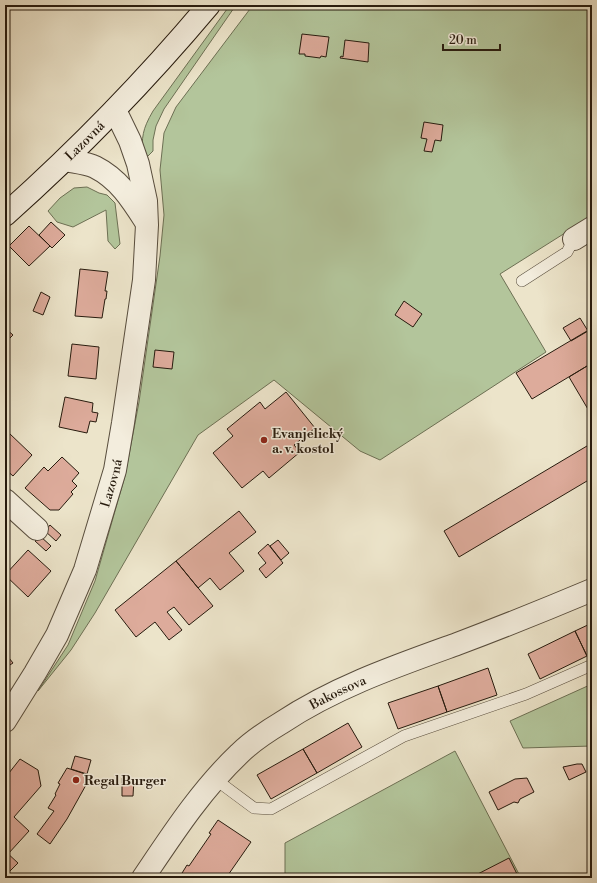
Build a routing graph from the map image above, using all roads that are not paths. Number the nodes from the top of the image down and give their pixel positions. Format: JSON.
{"nodes":[{"id":1,"x":209,"y":5,"type":"edge"},
{"id":2,"x":115,"y":110,"type":"junction"},
{"id":3,"x":65,"y":160,"type":"junction"},
{"id":4,"x":5,"y":215,"type":"edge"},
{"id":5,"x":147,"y":225,"type":"junction"},
{"id":6,"x":592,"y":228,"type":"edge"},
{"id":7,"x":574,"y":239,"type":"joint"},
{"id":8,"x":522,"y":281,"type":"dead end"},
{"id":9,"x":5,"y":500,"type":"edge"},
{"id":10,"x":37,"y":529,"type":"dead end"},
{"id":11,"x":592,"y":590,"type":"edge"},
{"id":12,"x":592,"y":665,"type":"edge"},
{"id":13,"x":5,"y":721,"type":"edge"},
{"id":14,"x":215,"y":779,"type":"junction"},
{"id":15,"x":143,"y":878,"type":"edge"}],
"edges":[{"from":1,"to":2,"type":"street","name":"Lazovná"},
{"from":2,"to":3,"type":"street","name":"Lazovná"},
{"from":2,"to":5,"type":"street","name":"Lazovná"},
{"from":3,"to":4,"type":"street"},
{"from":3,"to":5,"type":"street","name":"Lazovná"},
{"from":5,"to":13,"type":"street","name":"Lazovná"},
{"from":6,"to":7,"type":"street"},
{"from":7,"to":8,"type":"lane"},
{"from":9,"to":10,"type":"street"},
{"from":11,"to":14,"type":"street","name":"Bakossova"},
{"from":12,"to":14,"type":"lane"},
{"from":14,"to":15,"type":"street","name":"Bakossova"}]}
